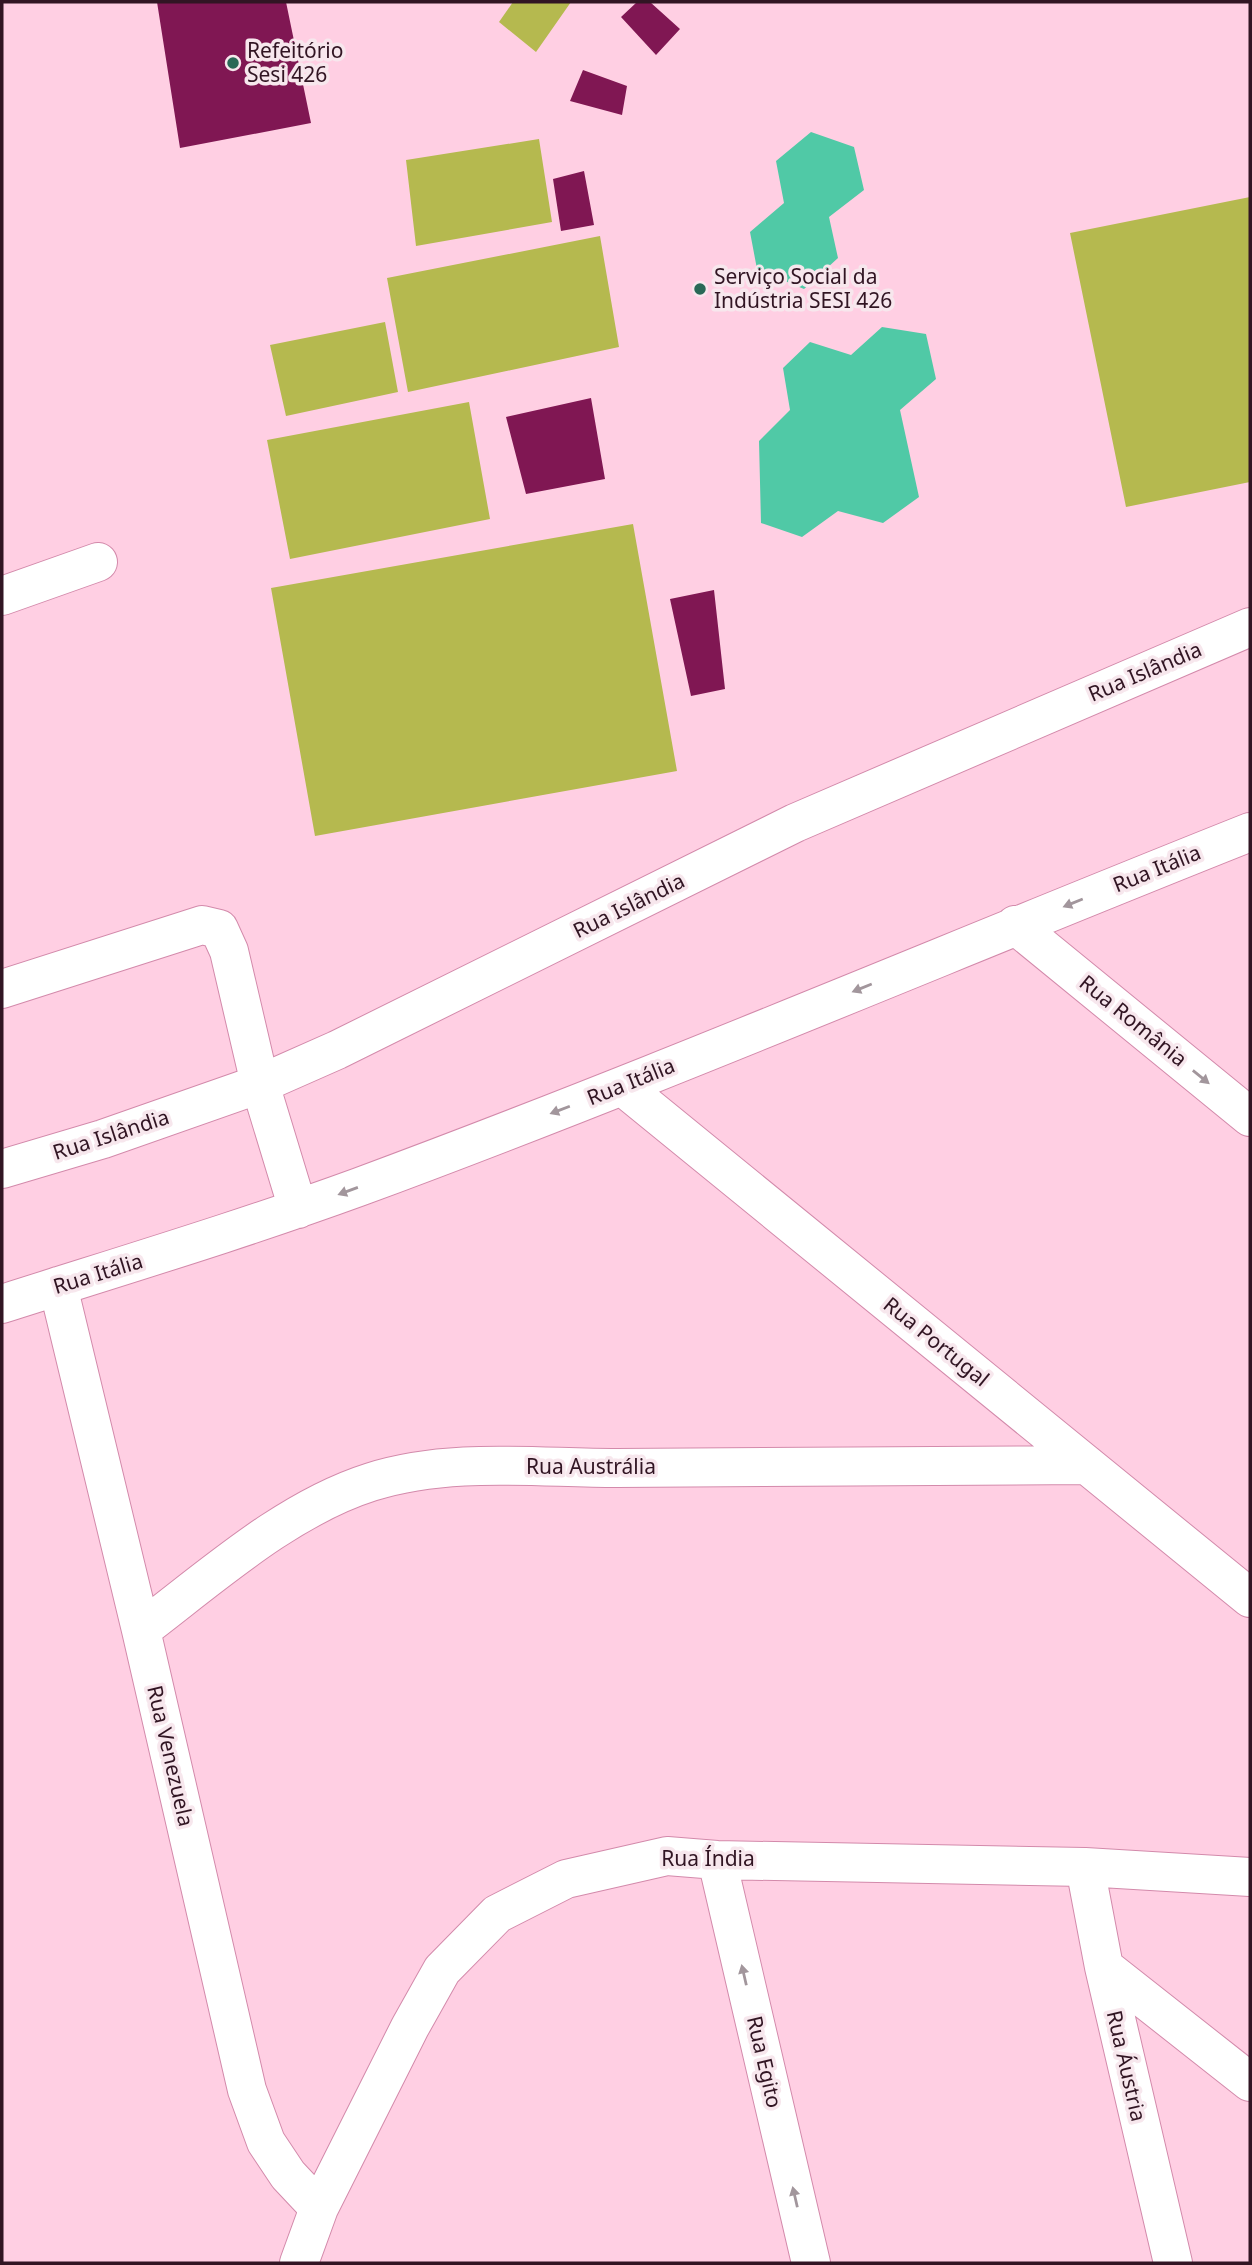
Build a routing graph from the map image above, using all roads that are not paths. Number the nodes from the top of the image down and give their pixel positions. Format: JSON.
{"nodes":[{"id":1,"x":98,"y":562,"type":"dead end"},
{"id":2,"x":2,"y":596,"type":"edge"},
{"id":3,"x":1250,"y":627,"type":"edge"},
{"id":4,"x":1250,"y":832,"type":"edge"},
{"id":5,"x":1015,"y":925,"type":"junction"},
{"id":6,"x":2,"y":989,"type":"edge"},
{"id":7,"x":260,"y":1084,"type":"junction"},
{"id":8,"x":622,"y":1086,"type":"junction"},
{"id":9,"x":1250,"y":1117,"type":"edge"},
{"id":10,"x":2,"y":1169,"type":"edge"},
{"id":11,"x":298,"y":1209,"type":"junction"},
{"id":12,"x":58,"y":1286,"type":"junction"},
{"id":13,"x":2,"y":1304,"type":"edge"},
{"id":14,"x":1087,"y":1465,"type":"junction"},
{"id":15,"x":1250,"y":1598,"type":"edge"},
{"id":16,"x":141,"y":1630,"type":"junction"},
{"id":17,"x":717,"y":1860,"type":"junction"},
{"id":18,"x":1085,"y":1867,"type":"junction"},
{"id":19,"x":1250,"y":1877,"type":"edge"},
{"id":20,"x":1104,"y":1967,"type":"junction"},
{"id":21,"x":1250,"y":2082,"type":"edge"},
{"id":22,"x":319,"y":2208,"type":"junction"},
{"id":23,"x":299,"y":2263,"type":"edge"},
{"id":24,"x":811,"y":2263,"type":"edge"},
{"id":25,"x":1173,"y":2263,"type":"edge"}],
"edges":[{"from":1,"to":2,"type":"street"},
{"from":3,"to":7,"type":"street","name":"Rua Islândia"},
{"from":4,"to":5,"type":"street","name":"Rua Itália","one_way":true},
{"from":5,"to":8,"type":"street","name":"Rua Itália","one_way":true},
{"from":5,"to":9,"type":"street","name":"Rua România","one_way":true},
{"from":6,"to":7,"type":"street"},
{"from":7,"to":10,"type":"street","name":"Rua Islândia"},
{"from":7,"to":11,"type":"street"},
{"from":8,"to":11,"type":"street","name":"Rua Itália","one_way":true},
{"from":8,"to":14,"type":"street","name":"Rua Portugal"},
{"from":11,"to":12,"type":"street","name":"Rua Itália"},
{"from":12,"to":13,"type":"street","name":"Rua Itália"},
{"from":12,"to":16,"type":"street","name":"Rua Venezuela"},
{"from":14,"to":15,"type":"street","name":"Rua Portugal"},
{"from":14,"to":16,"type":"street","name":"Rua Austrália"},
{"from":16,"to":22,"type":"street","name":"Rua Venezuela"},
{"from":17,"to":18,"type":"street","name":"Rua Índia"},
{"from":17,"to":22,"type":"street","name":"Rua Índia"},
{"from":24,"to":17,"type":"street","name":"Rua Egito","one_way":true},
{"from":18,"to":19,"type":"street","name":"Rua Índia"},
{"from":18,"to":20,"type":"street","name":"Rua Áustria"},
{"from":20,"to":21,"type":"street"},
{"from":20,"to":25,"type":"street","name":"Rua Áustria"},
{"from":22,"to":23,"type":"street","name":"Rua Índia"}]}
